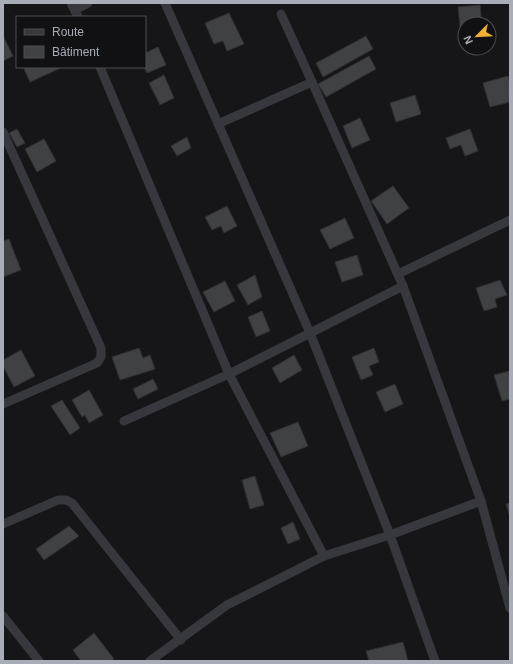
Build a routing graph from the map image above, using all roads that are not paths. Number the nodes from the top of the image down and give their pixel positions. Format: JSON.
{"nodes":[{"id":1,"x":88,"y":3,"type":"edge"},
{"id":2,"x":165,"y":3,"type":"edge"},
{"id":3,"x":75,"y":10,"type":"edge"},
{"id":4,"x":281,"y":14,"type":"dead end"},
{"id":5,"x":100,"y":68,"type":"edge"},
{"id":6,"x":312,"y":82,"type":"junction"},
{"id":7,"x":218,"y":124,"type":"junction"},
{"id":8,"x":3,"y":132,"type":"edge"},
{"id":9,"x":510,"y":220,"type":"edge"},
{"id":10,"x":398,"y":274,"type":"junction"},
{"id":11,"x":403,"y":286,"type":"junction"},
{"id":12,"x":310,"y":333,"type":"junction"},
{"id":13,"x":229,"y":374,"type":"junction"},
{"id":14,"x":3,"y":403,"type":"edge"},
{"id":15,"x":124,"y":421,"type":"dead end"},
{"id":16,"x":481,"y":501,"type":"junction"},
{"id":17,"x":3,"y":524,"type":"edge"},
{"id":18,"x":390,"y":535,"type":"junction"},
{"id":19,"x":324,"y":556,"type":"junction"},
{"id":20,"x":510,"y":608,"type":"edge"},
{"id":21,"x":3,"y":616,"type":"edge"},
{"id":22,"x":181,"y":640,"type":"junction"},
{"id":23,"x":36,"y":660,"type":"edge"},
{"id":24,"x":150,"y":661,"type":"edge"},
{"id":25,"x":435,"y":661,"type":"edge"}],
"edges":[{"from":1,"to":3,"type":"street"},
{"from":2,"to":7,"type":"street"},
{"from":4,"to":6,"type":"street"},
{"from":5,"to":13,"type":"street"},
{"from":6,"to":7,"type":"street"},
{"from":6,"to":10,"type":"street"},
{"from":7,"to":12,"type":"street"},
{"from":8,"to":14,"type":"street"},
{"from":9,"to":10,"type":"street"},
{"from":10,"to":11,"type":"street"},
{"from":11,"to":12,"type":"street"},
{"from":11,"to":16,"type":"street"},
{"from":12,"to":13,"type":"street"},
{"from":12,"to":18,"type":"street"},
{"from":13,"to":15,"type":"street"},
{"from":13,"to":19,"type":"street"},
{"from":16,"to":18,"type":"street"},
{"from":16,"to":20,"type":"street"},
{"from":17,"to":22,"type":"street"},
{"from":18,"to":19,"type":"street"},
{"from":18,"to":25,"type":"street"},
{"from":19,"to":22,"type":"street"},
{"from":21,"to":23,"type":"street"},
{"from":22,"to":24,"type":"street"}]}
